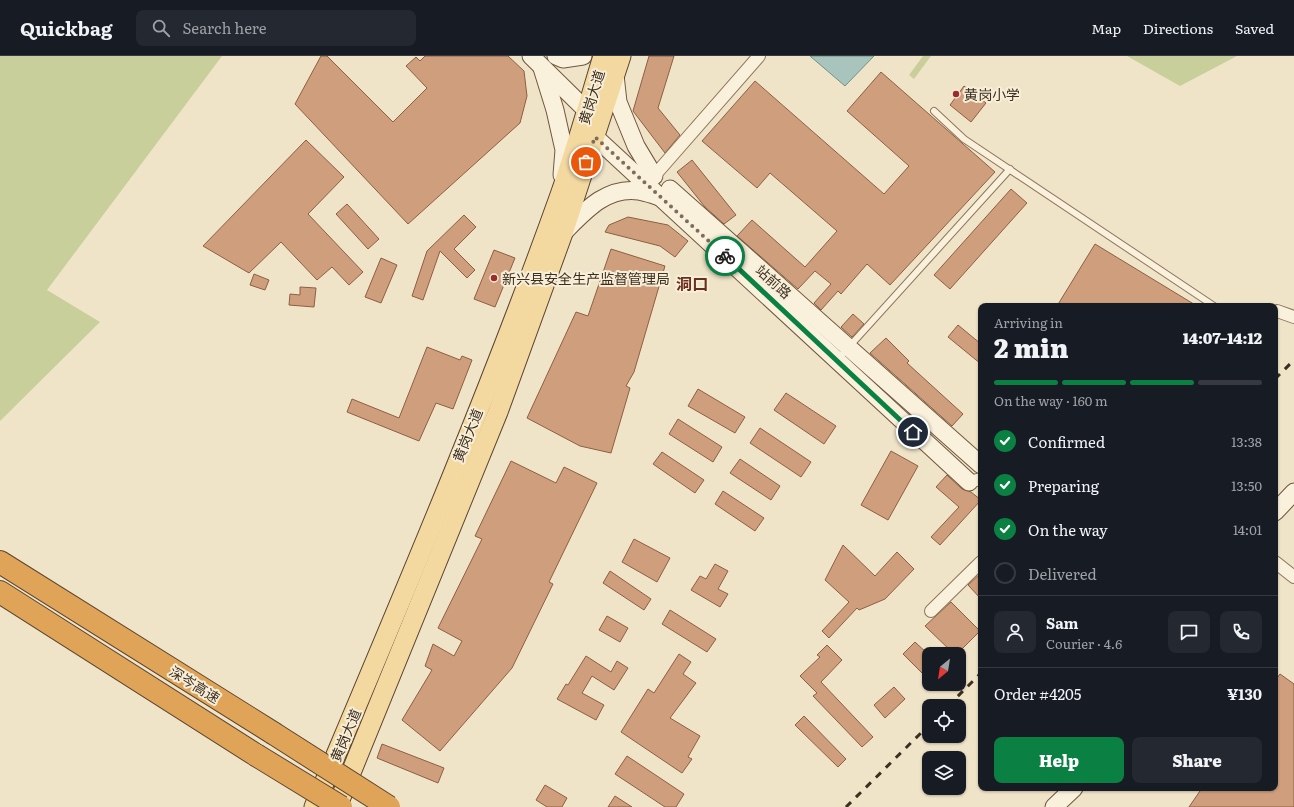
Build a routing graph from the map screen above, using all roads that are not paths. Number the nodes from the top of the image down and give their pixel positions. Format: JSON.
{"nodes":[{"id":1,"x":556,"y":56,"type":"edge"},
{"id":2,"x":583,"y":56,"type":"edge"},
{"id":3,"x":603,"y":56,"type":"edge"},
{"id":4,"x":621,"y":56,"type":"edge"},
{"id":5,"x":759,"y":56,"type":"edge"},
{"id":6,"x":539,"y":59,"type":"edge"},
{"id":7,"x":615,"y":75,"type":"junction"},
{"id":8,"x":588,"y":105,"type":"junction"},
{"id":9,"x":934,"y":111,"type":"dead end"},
{"id":10,"x":597,"y":131,"type":"junction"},
{"id":11,"x":1010,"y":170,"type":"junction"},
{"id":12,"x":654,"y":176,"type":"junction"},
{"id":13,"x":561,"y":193,"type":"junction"},
{"id":14,"x":662,"y":197,"type":"junction"},
{"id":15,"x":563,"y":233,"type":"junction"},
{"id":16,"x":1210,"y":303,"type":"edge"},
{"id":17,"x":1278,"y":311,"type":"edge"},
{"id":18,"x":1294,"y":317,"type":"edge"},
{"id":19,"x":848,"y":348,"type":"junction"},
{"id":20,"x":836,"y":361,"type":"junction"},
{"id":21,"x":978,"y":460,"type":"edge"},
{"id":22,"x":975,"y":480,"type":"edge"},
{"id":23,"x":1294,"y":492,"type":"edge"},
{"id":24,"x":1278,"y":509,"type":"edge"},
{"id":25,"x":0,"y":562,"type":"edge"},
{"id":26,"x":1278,"y":564,"type":"edge"},
{"id":27,"x":978,"y":565,"type":"edge"},
{"id":28,"x":1294,"y":577,"type":"edge"},
{"id":29,"x":0,"y":592,"type":"edge"},
{"id":30,"x":930,"y":611,"type":"dead end"},
{"id":31,"x":394,"y":616,"type":"junction"},
{"id":32,"x":412,"y":624,"type":"junction"},
{"id":33,"x":1071,"y":791,"type":"edge"},
{"id":34,"x":314,"y":807,"type":"edge"},
{"id":35,"x":337,"y":807,"type":"edge"},
{"id":36,"x":341,"y":807,"type":"edge"},
{"id":37,"x":389,"y":807,"type":"edge"},
{"id":38,"x":1054,"y":807,"type":"edge"}],
"edges":[{"from":1,"to":2,"type":"street"},
{"from":3,"to":8,"type":"main road","name":"黄岗大道"},
{"from":4,"to":7,"type":"main road","name":"黄岗大道"},
{"from":5,"to":12,"type":"street"},
{"from":6,"to":8,"type":"street","name":"站前路"},
{"from":6,"to":13,"type":"street"},
{"from":7,"to":10,"type":"main road","name":"黄岗大道"},
{"from":7,"to":12,"type":"street"},
{"from":8,"to":10,"type":"street","name":"站前路"},
{"from":8,"to":13,"type":"main road","name":"黄岗大道"},
{"from":9,"to":11,"type":"lane"},
{"from":10,"to":12,"type":"street","name":"站前路"},
{"from":10,"to":14,"type":"street","name":"站前路"},
{"from":10,"to":15,"type":"main road","name":"黄岗大道"},
{"from":11,"to":16,"type":"lane"},
{"from":11,"to":19,"type":"lane"},
{"from":12,"to":19,"type":"street","name":"站前路"},
{"from":13,"to":31,"type":"main road","name":"黄岗大道"},
{"from":14,"to":15,"type":"street"},
{"from":14,"to":20,"type":"street","name":"站前路"},
{"from":15,"to":32,"type":"main road","name":"黄岗大道"},
{"from":17,"to":18,"type":"street"},
{"from":19,"to":20,"type":"lane"},
{"from":19,"to":21,"type":"street","name":"站前路"},
{"from":20,"to":22,"type":"street","name":"站前路"},
{"from":23,"to":24,"type":"street"},
{"from":25,"to":37,"type":"highway","name":"深岑高速","bridge":true},
{"from":26,"to":28,"type":"street"},
{"from":27,"to":30,"type":"street"},
{"from":29,"to":36,"type":"highway","name":"深岑高速","bridge":true},
{"from":31,"to":32,"type":"main road"},
{"from":31,"to":34,"type":"main road","name":"黄岗大道"},
{"from":32,"to":35,"type":"main road","name":"黄岗大道"},
{"from":33,"to":38,"type":"street"}]}
